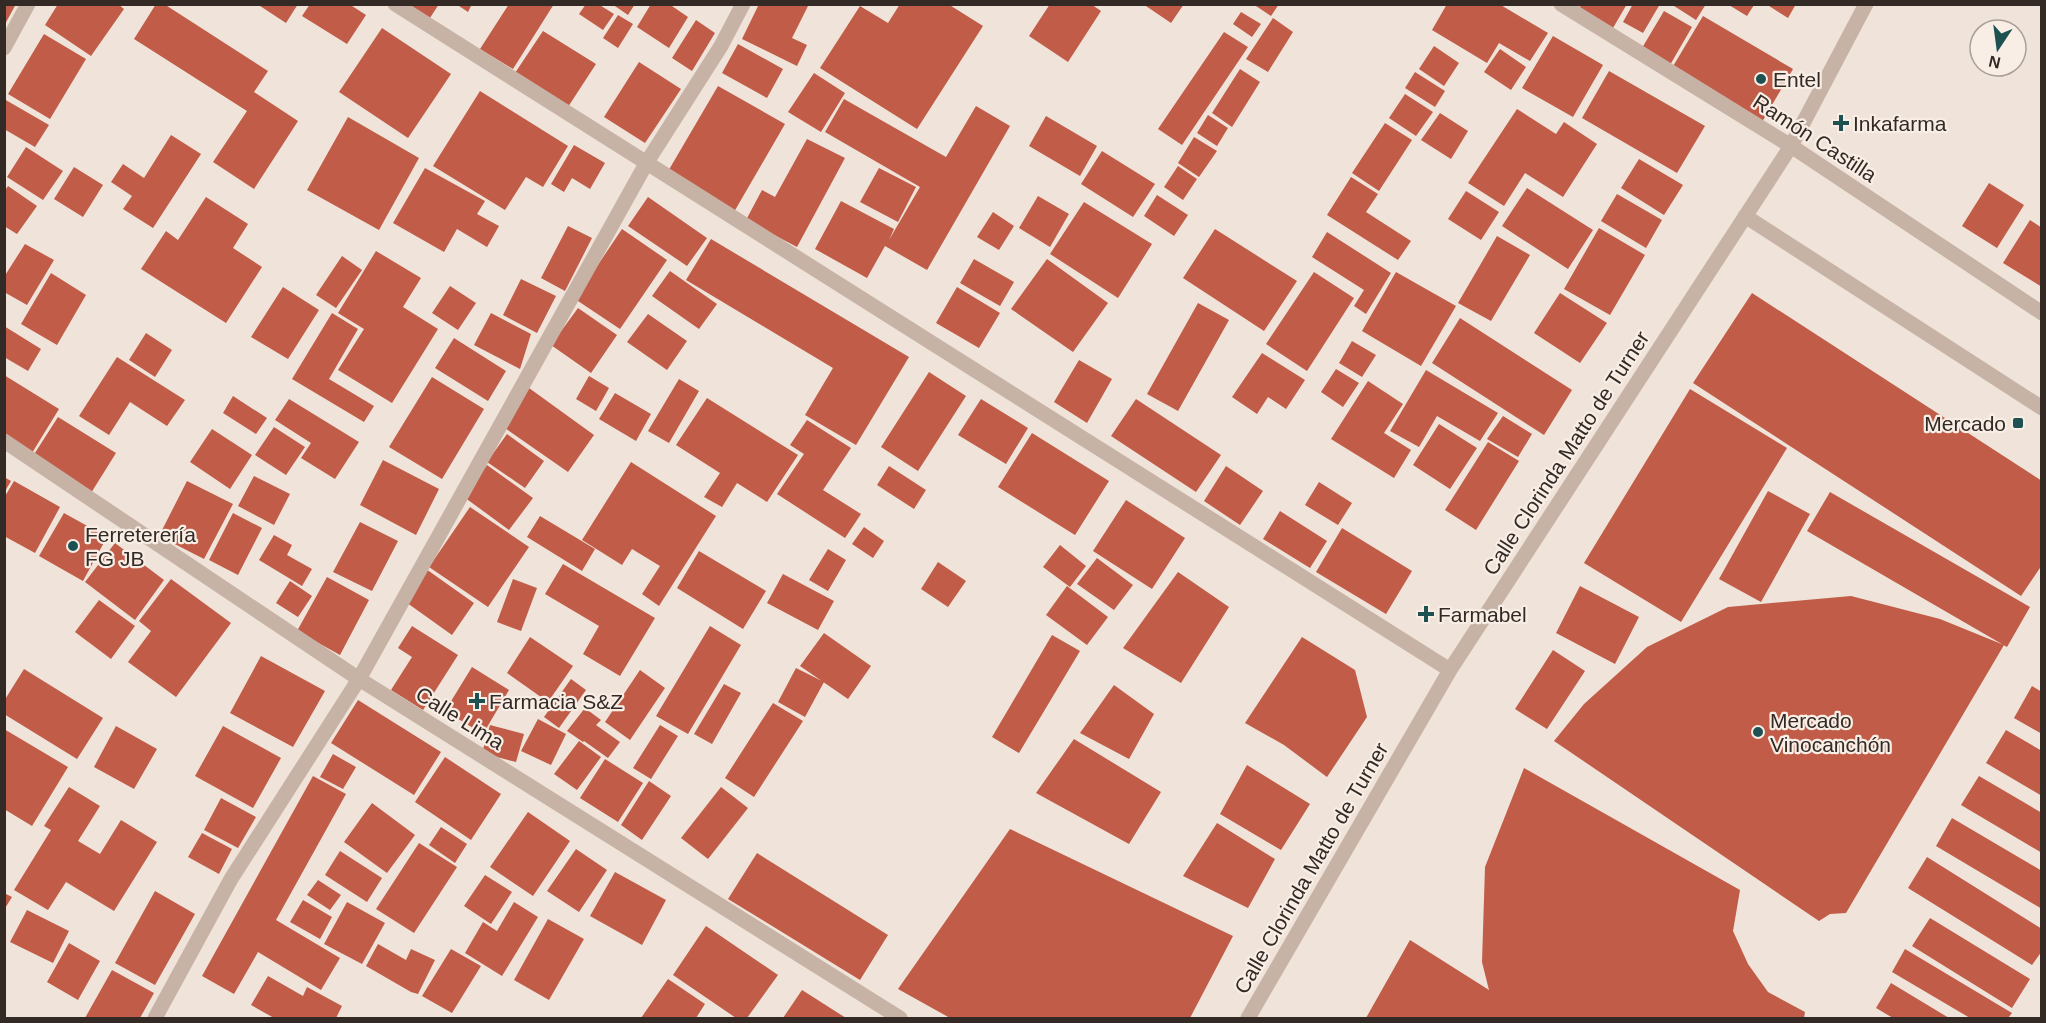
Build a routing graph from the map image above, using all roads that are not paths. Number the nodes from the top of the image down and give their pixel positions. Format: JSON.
{"nodes":[{"id":1,"x":28,"y":4,"type":"edge"},
{"id":2,"x":394,"y":4,"type":"edge"},
{"id":3,"x":743,"y":4,"type":"edge"},
{"id":4,"x":1562,"y":4,"type":"edge"},
{"id":5,"x":1866,"y":4,"type":"edge"},
{"id":6,"x":4,"y":48,"type":"edge"},
{"id":7,"x":1791,"y":146,"type":"junction"},
{"id":8,"x":647,"y":162,"type":"junction"},
{"id":9,"x":1745,"y":216,"type":"junction"},
{"id":10,"x":2042,"y":313,"type":"edge"},
{"id":11,"x":2042,"y":408,"type":"edge"},
{"id":12,"x":4,"y":441,"type":"edge"},
{"id":13,"x":1450,"y":670,"type":"junction"},
{"id":14,"x":359,"y":679,"type":"junction"},
{"id":15,"x":155,"y":1018,"type":"edge"},
{"id":16,"x":900,"y":1018,"type":"edge"},
{"id":17,"x":1248,"y":1018,"type":"edge"}],
"edges":[{"from":1,"to":6,"type":"street"},
{"from":2,"to":8,"type":"street"},
{"from":3,"to":8,"type":"street"},
{"from":4,"to":7,"type":"street","name":"Ramón Castilla"},
{"from":5,"to":7,"type":"street","name":"Calle Clorinda Matto de Turner"},
{"from":7,"to":9,"type":"street","name":"Calle Clorinda Matto de Turner"},
{"from":7,"to":10,"type":"street","name":"Ramón Castilla"},
{"from":8,"to":13,"type":"street"},
{"from":8,"to":14,"type":"street"},
{"from":9,"to":11,"type":"street"},
{"from":9,"to":13,"type":"street","name":"Calle Clorinda Matto de Turner"},
{"from":12,"to":14,"type":"street","name":"Calle Lima"},
{"from":13,"to":17,"type":"street","name":"Calle Clorinda Matto de Turner"},
{"from":14,"to":15,"type":"street"},
{"from":14,"to":16,"type":"street","name":"Calle Lima"}]}
